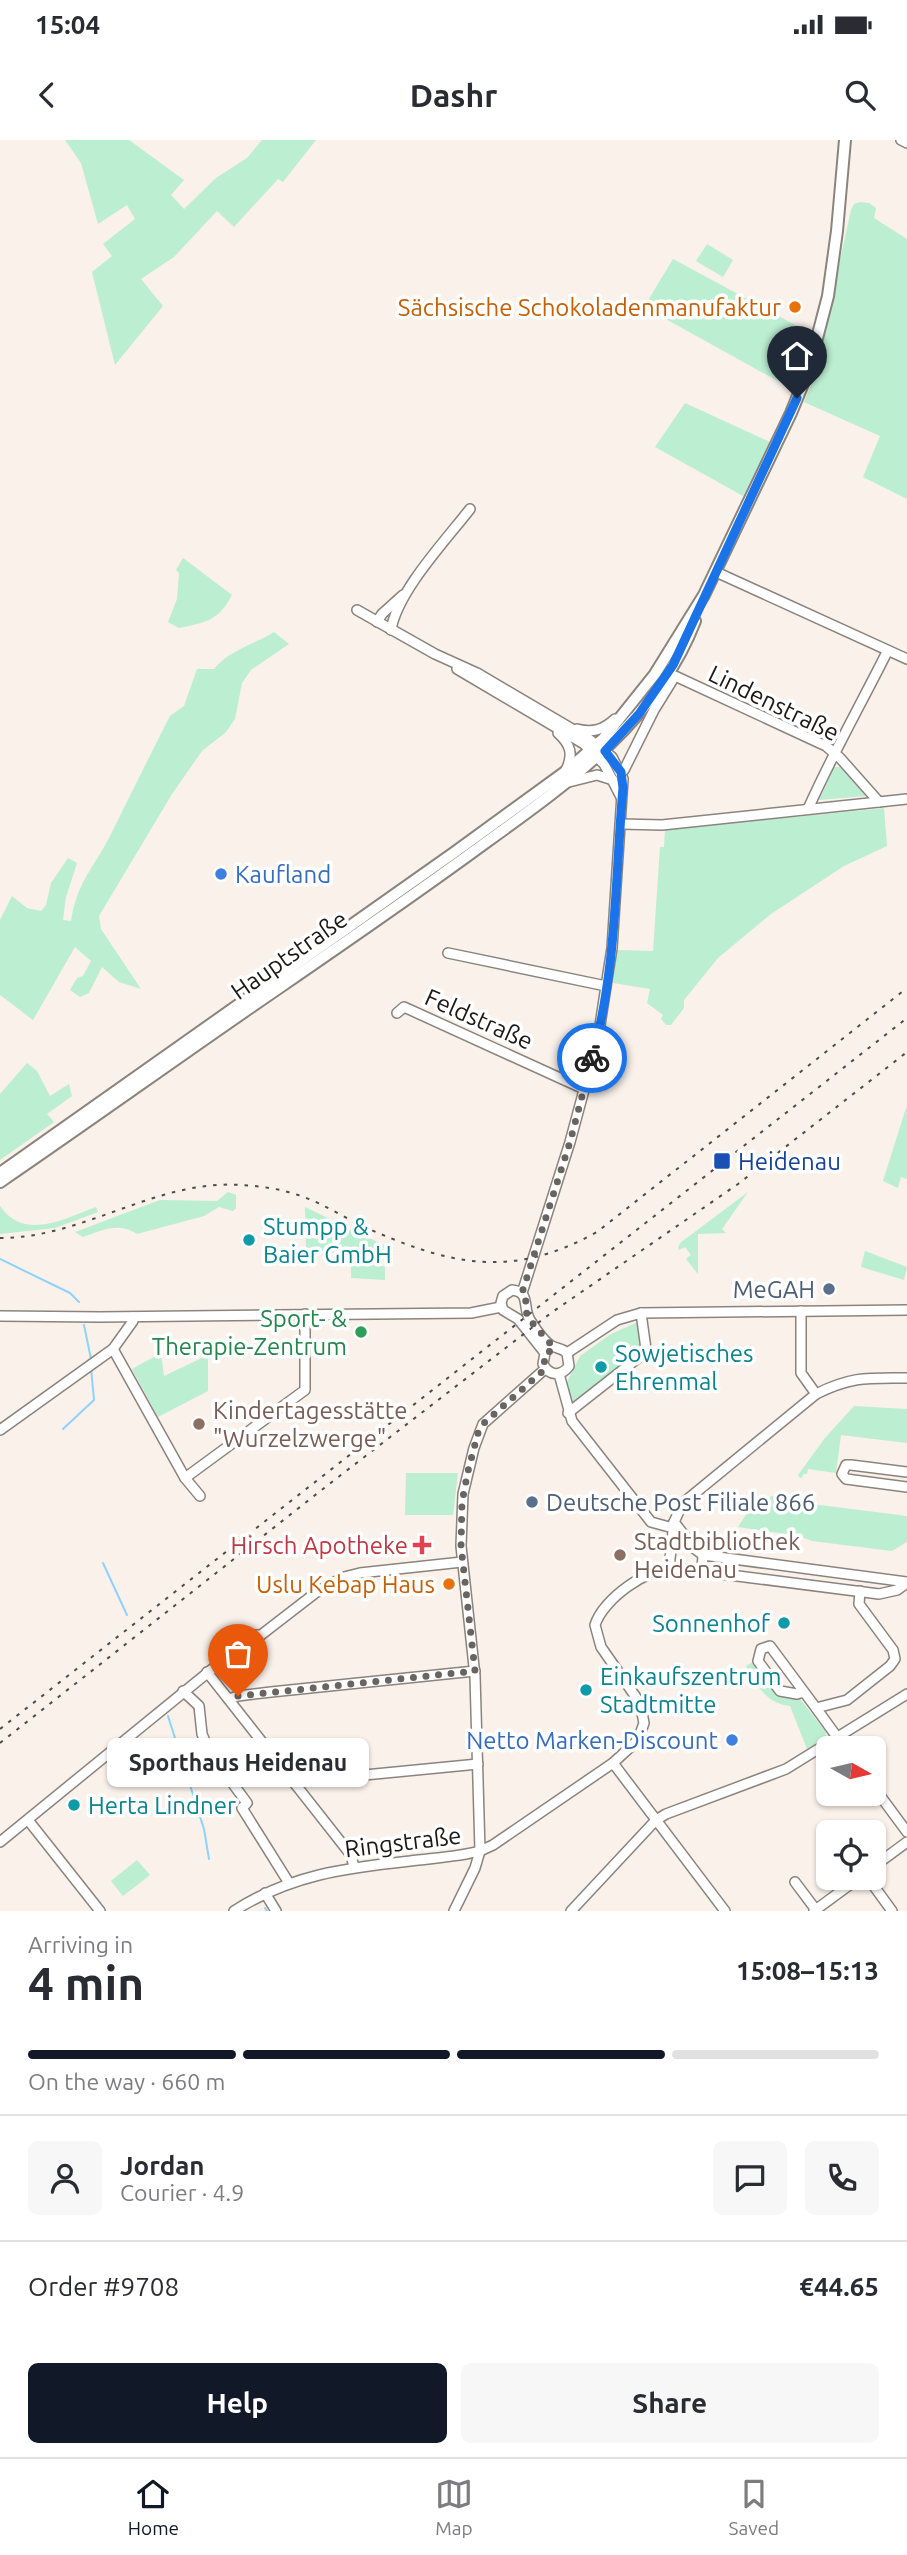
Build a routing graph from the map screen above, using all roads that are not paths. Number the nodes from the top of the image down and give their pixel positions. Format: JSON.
{"nodes":[{"id":1,"x":845,"y":140,"type":"edge"},
{"id":2,"x":901,"y":140,"type":"edge"},
{"id":3,"x":907,"y":143,"type":"edge"},
{"id":4,"x":470,"y":509,"type":"dead end"},
{"id":5,"x":716,"y":572,"type":"junction"},
{"id":6,"x":407,"y":592,"type":"junction"},
{"id":7,"x":704,"y":595,"type":"junction"},
{"id":8,"x":357,"y":610,"type":"dead end"},
{"id":9,"x":377,"y":622,"type":"junction"},
{"id":10,"x":391,"y":630,"type":"junction"},
{"id":11,"x":887,"y":652,"type":"junction"},
{"id":12,"x":435,"y":654,"type":"junction"},
{"id":13,"x":907,"y":659,"type":"edge"},
{"id":14,"x":636,"y":699,"type":"junction"},
{"id":15,"x":543,"y":721,"type":"junction"},
{"id":16,"x":569,"y":726,"type":"junction"},
{"id":17,"x":598,"y":751,"type":"junction"},
{"id":18,"x":835,"y":753,"type":"junction"},
{"id":19,"x":621,"y":772,"type":"junction"},
{"id":20,"x":566,"y":778,"type":"junction"},
{"id":21,"x":614,"y":780,"type":"junction"},
{"id":22,"x":907,"y":799,"type":"edge"},
{"id":23,"x":622,"y":800,"type":"junction"},
{"id":24,"x":878,"y":802,"type":"junction"},
{"id":25,"x":808,"y":809,"type":"junction"},
{"id":26,"x":621,"y":824,"type":"junction"},
{"id":27,"x":448,"y":953,"type":"dead end"},
{"id":28,"x":606,"y":986,"type":"junction"},
{"id":29,"x":397,"y":1013,"type":"dead end"},
{"id":30,"x":584,"y":1089,"type":"junction"},
{"id":31,"x":0,"y":1173,"type":"edge"},
{"id":32,"x":0,"y":1182,"type":"edge"},
{"id":33,"x":522,"y":1293,"type":"junction"},
{"id":34,"x":501,"y":1307,"type":"junction"},
{"id":35,"x":525,"y":1309,"type":"junction"},
{"id":36,"x":907,"y":1310,"type":"edge"},
{"id":37,"x":801,"y":1311,"type":"junction"},
{"id":38,"x":641,"y":1313,"type":"junction"},
{"id":39,"x":305,"y":1314,"type":"junction"},
{"id":40,"x":0,"y":1316,"type":"edge"},
{"id":41,"x":515,"y":1316,"type":"junction"},
{"id":42,"x":133,"y":1317,"type":"junction"},
{"id":43,"x":113,"y":1349,"type":"junction"},
{"id":44,"x":549,"y":1351,"type":"junction"},
{"id":45,"x":567,"y":1353,"type":"junction"},
{"id":46,"x":545,"y":1369,"type":"junction"},
{"id":47,"x":559,"y":1374,"type":"junction"},
{"id":48,"x":907,"y":1378,"type":"edge"},
{"id":49,"x":816,"y":1394,"type":"junction"},
{"id":50,"x":568,"y":1413,"type":"junction"},
{"id":51,"x":0,"y":1430,"type":"edge"},
{"id":52,"x":907,"y":1472,"type":"edge"},
{"id":53,"x":186,"y":1478,"type":"junction"},
{"id":54,"x":907,"y":1487,"type":"edge"},
{"id":55,"x":200,"y":1496,"type":"dead end"},
{"id":56,"x":673,"y":1525,"type":"junction"},
{"id":57,"x":703,"y":1555,"type":"junction"},
{"id":58,"x":462,"y":1562,"type":"junction"},
{"id":59,"x":668,"y":1568,"type":"junction"},
{"id":60,"x":702,"y":1571,"type":"junction"},
{"id":61,"x":907,"y":1582,"type":"edge"},
{"id":62,"x":860,"y":1591,"type":"junction"},
{"id":63,"x":475,"y":1671,"type":"junction"},
{"id":64,"x":207,"y":1672,"type":"junction"},
{"id":65,"x":183,"y":1692,"type":"junction"},
{"id":66,"x":804,"y":1692,"type":"junction"},
{"id":67,"x":907,"y":1693,"type":"edge"},
{"id":68,"x":229,"y":1699,"type":"junction"},
{"id":69,"x":816,"y":1708,"type":"junction"},
{"id":70,"x":836,"y":1736,"type":"edge"},
{"id":71,"x":840,"y":1736,"type":"edge"},
{"id":72,"x":816,"y":1751,"type":"edge"},
{"id":73,"x":612,"y":1763,"type":"junction"},
{"id":74,"x":478,"y":1764,"type":"junction"},
{"id":75,"x":296,"y":1785,"type":"junction"},
{"id":76,"x":886,"y":1804,"type":"edge"},
{"id":77,"x":28,"y":1820,"type":"junction"},
{"id":78,"x":656,"y":1820,"type":"junction"},
{"id":79,"x":907,"y":1832,"type":"edge"},
{"id":80,"x":0,"y":1842,"type":"edge"},
{"id":81,"x":907,"y":1842,"type":"edge"},
{"id":82,"x":480,"y":1851,"type":"junction"},
{"id":83,"x":886,"y":1857,"type":"edge"},
{"id":84,"x":354,"y":1867,"type":"junction"},
{"id":85,"x":795,"y":1882,"type":"dead end"},
{"id":86,"x":289,"y":1883,"type":"junction"},
{"id":87,"x":842,"y":1890,"type":"edge"},
{"id":88,"x":877,"y":1890,"type":"edge"},
{"id":89,"x":259,"y":1896,"type":"junction"},
{"id":90,"x":815,"y":1910,"type":"edge"},
{"id":91,"x":100,"y":1911,"type":"edge"},
{"id":92,"x":234,"y":1911,"type":"edge"},
{"id":93,"x":276,"y":1911,"type":"edge"},
{"id":94,"x":454,"y":1911,"type":"edge"},
{"id":95,"x":571,"y":1911,"type":"edge"},
{"id":96,"x":725,"y":1911,"type":"edge"},
{"id":97,"x":892,"y":1911,"type":"edge"}],
"edges":[{"from":1,"to":5,"type":"main road"},
{"from":2,"to":3,"type":"street"},
{"from":4,"to":6,"type":"street"},
{"from":5,"to":7,"type":"main road"},
{"from":5,"to":11,"type":"street"},
{"from":6,"to":9,"type":"street"},
{"from":6,"to":10,"type":"street"},
{"from":7,"to":14,"type":"main road"},
{"from":7,"to":17,"type":"main road"},
{"from":8,"to":9,"type":"street"},
{"from":9,"to":10,"type":"street"},
{"from":10,"to":12,"type":"street"},
{"from":11,"to":13,"type":"street"},
{"from":11,"to":18,"type":"street"},
{"from":12,"to":15,"type":"street"},
{"from":12,"to":16,"type":"street"},
{"from":14,"to":16,"type":"street"},
{"from":14,"to":17,"type":"main road"},
{"from":15,"to":17,"type":"street"},
{"from":15,"to":20,"type":"street"},
{"from":16,"to":17,"type":"street"},
{"from":17,"to":19,"type":"street"},
{"from":17,"to":20,"type":"main road","name":"Hauptstraße"},
{"from":17,"to":21,"type":"street"},
{"from":18,"to":19,"type":"street","name":"Lindenstraße"},
{"from":18,"to":24,"type":"street","name":"Lindenstraße"},
{"from":18,"to":25,"type":"street"},
{"from":19,"to":23,"type":"street"},
{"from":20,"to":21,"type":"street"},
{"from":20,"to":31,"type":"main road","name":"Hauptstraße"},
{"from":20,"to":32,"type":"main road","name":"Hauptstraße"},
{"from":21,"to":23,"type":"street"},
{"from":22,"to":24,"type":"street"},
{"from":23,"to":26,"type":"street"},
{"from":24,"to":25,"type":"street"},
{"from":25,"to":26,"type":"street"},
{"from":26,"to":28,"type":"street"},
{"from":27,"to":28,"type":"street"},
{"from":28,"to":30,"type":"street"},
{"from":29,"to":30,"type":"street","name":"Feldstraße"},
{"from":30,"to":33,"type":"street"},
{"from":33,"to":34,"type":"street"},
{"from":33,"to":35,"type":"street"},
{"from":34,"to":39,"type":"street"},
{"from":34,"to":41,"type":"street"},
{"from":35,"to":41,"type":"street"},
{"from":35,"to":44,"type":"street"},
{"from":36,"to":37,"type":"street"},
{"from":37,"to":38,"type":"street"},
{"from":37,"to":49,"type":"street"},
{"from":38,"to":45,"type":"street"},
{"from":38,"to":50,"type":"street"},
{"from":39,"to":42,"type":"street"},
{"from":39,"to":53,"type":"street"},
{"from":40,"to":42,"type":"street"},
{"from":41,"to":44,"type":"street"},
{"from":42,"to":43,"type":"street"},
{"from":43,"to":51,"type":"street"},
{"from":43,"to":53,"type":"street"},
{"from":44,"to":45,"type":"street"},
{"from":44,"to":46,"type":"street"},
{"from":45,"to":47,"type":"street"},
{"from":46,"to":47,"type":"street"},
{"from":46,"to":58,"type":"street"},
{"from":47,"to":50,"type":"street"},
{"from":48,"to":49,"type":"street"},
{"from":49,"to":56,"type":"street"},
{"from":50,"to":56,"type":"street"},
{"from":52,"to":54,"type":"street"},
{"from":53,"to":55,"type":"street"},
{"from":56,"to":57,"type":"street"},
{"from":56,"to":59,"type":"street"},
{"from":57,"to":60,"type":"street"},
{"from":57,"to":61,"type":"street"},
{"from":58,"to":63,"type":"street"},
{"from":58,"to":64,"type":"street"},
{"from":59,"to":60,"type":"street"},
{"from":59,"to":73,"type":"street","name":"Ringstraße"},
{"from":60,"to":62,"type":"street"},
{"from":61,"to":62,"type":"street"},
{"from":62,"to":69,"type":"street"},
{"from":63,"to":68,"type":"street"},
{"from":63,"to":74,"type":"street"},
{"from":64,"to":65,"type":"street"},
{"from":64,"to":68,"type":"street"},
{"from":65,"to":77,"type":"street"},
{"from":65,"to":86,"type":"street"},
{"from":66,"to":66,"type":"street"},
{"from":66,"to":69,"type":"street"},
{"from":67,"to":71,"type":"street"},
{"from":68,"to":75,"type":"street"},
{"from":69,"to":70,"type":"street"},
{"from":72,"to":78,"type":"street"},
{"from":73,"to":78,"type":"street"},
{"from":73,"to":82,"type":"street","name":"Ringstraße"},
{"from":74,"to":75,"type":"street"},
{"from":74,"to":82,"type":"street"},
{"from":75,"to":84,"type":"street"},
{"from":76,"to":79,"type":"street"},
{"from":77,"to":80,"type":"street"},
{"from":77,"to":91,"type":"street"},
{"from":78,"to":95,"type":"street"},
{"from":78,"to":96,"type":"street"},
{"from":81,"to":83,"type":"street"},
{"from":82,"to":84,"type":"street","name":"Ringstraße"},
{"from":82,"to":94,"type":"street"},
{"from":84,"to":86,"type":"street","name":"Ringstraße"},
{"from":85,"to":90,"type":"street"},
{"from":86,"to":89,"type":"street","name":"Ringstraße"},
{"from":87,"to":90,"type":"street"},
{"from":88,"to":97,"type":"street"},
{"from":89,"to":92,"type":"street","name":"Ringstraße"},
{"from":89,"to":93,"type":"street"}]}
